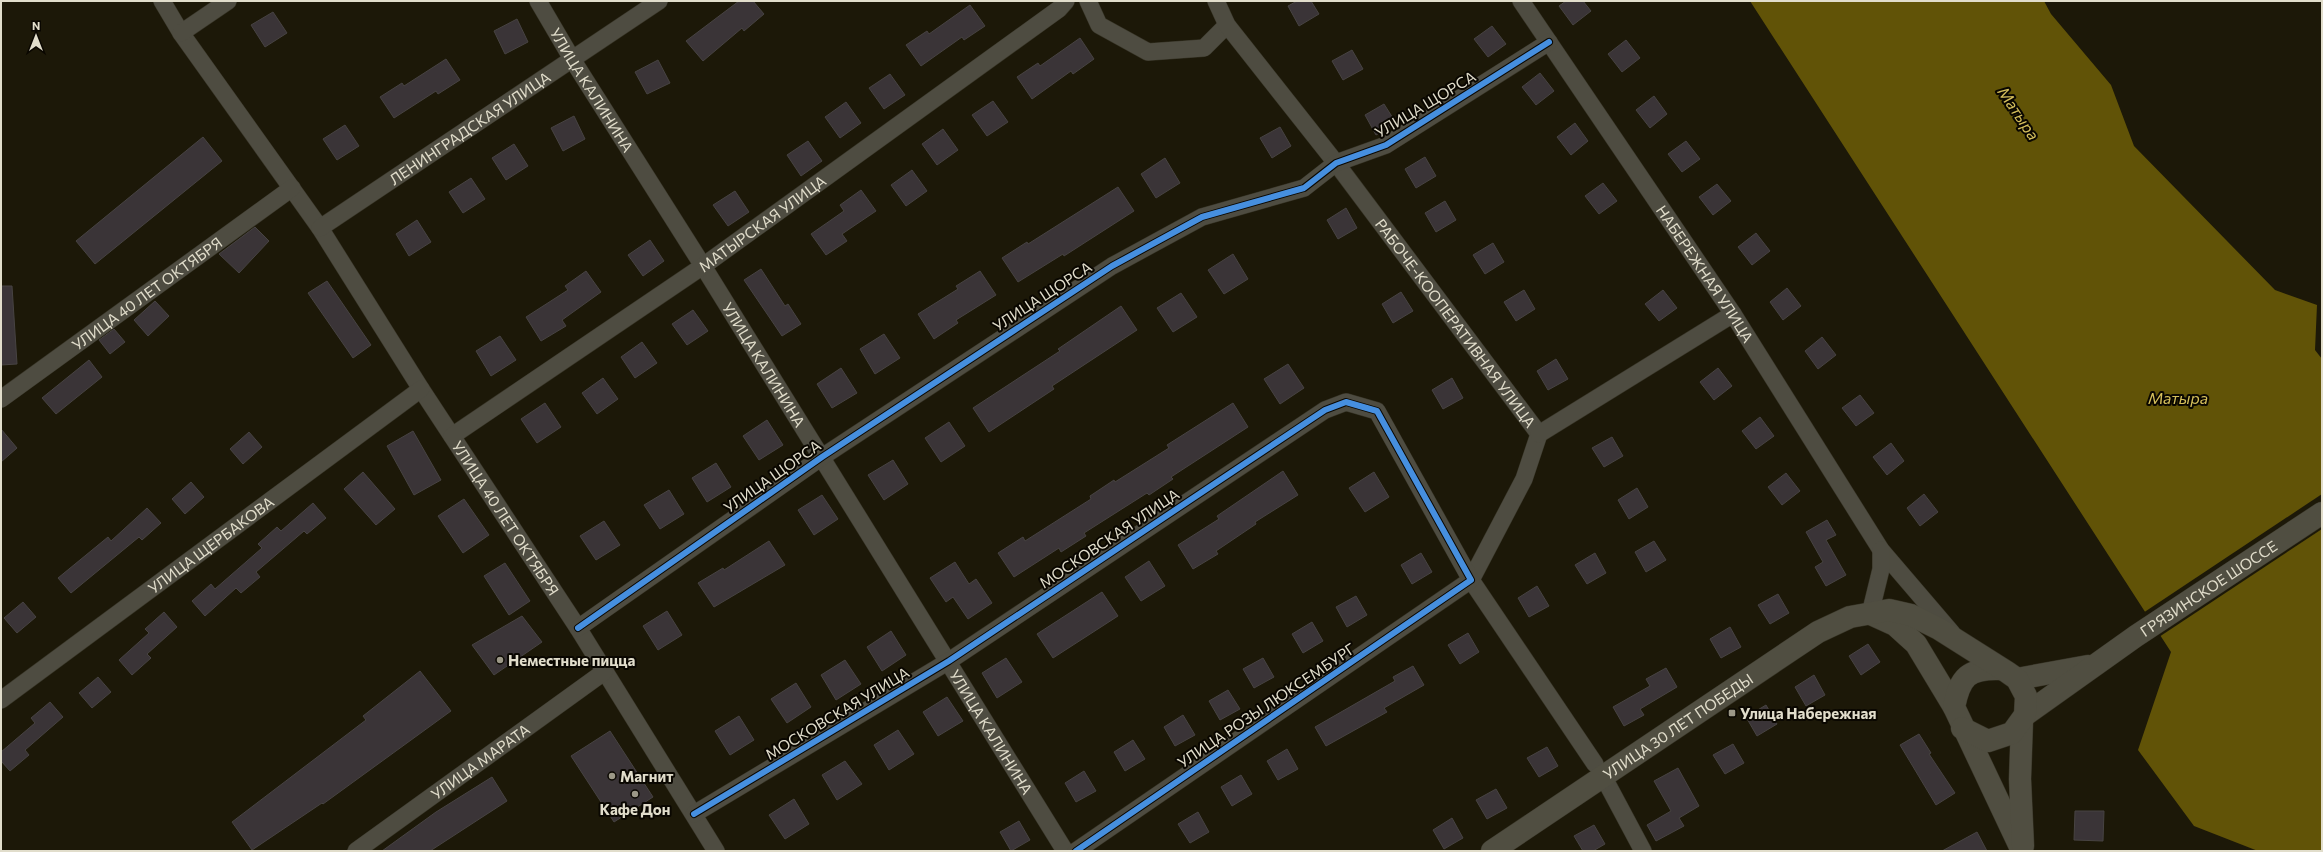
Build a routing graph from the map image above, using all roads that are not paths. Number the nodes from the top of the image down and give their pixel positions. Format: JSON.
{"nodes":[{"id":1,"x":162,"y":1,"type":"edge"},
{"id":2,"x":228,"y":1,"type":"edge"},
{"id":3,"x":538,"y":1,"type":"edge"},
{"id":4,"x":659,"y":1,"type":"edge"},
{"id":5,"x":1066,"y":1,"type":"edge"},
{"id":6,"x":1088,"y":1,"type":"edge"},
{"id":7,"x":1216,"y":1,"type":"edge"},
{"id":8,"x":1521,"y":1,"type":"edge"},
{"id":9,"x":1227,"y":25,"type":"junction"},
{"id":10,"x":181,"y":33,"type":"junction"},
{"id":11,"x":1549,"y":42,"type":"junction"},
{"id":12,"x":572,"y":59,"type":"junction"},
{"id":13,"x":1336,"y":164,"type":"junction"},
{"id":14,"x":292,"y":188,"type":"junction"},
{"id":15,"x":320,"y":228,"type":"junction"},
{"id":16,"x":702,"y":266,"type":"junction"},
{"id":17,"x":1733,"y":314,"type":"junction"},
{"id":18,"x":421,"y":389,"type":"junction"},
{"id":19,"x":1,"y":399,"type":"edge"},
{"id":20,"x":1539,"y":434,"type":"junction"},
{"id":21,"x":452,"y":436,"type":"junction"},
{"id":22,"x":822,"y":457,"type":"junction"},
{"id":23,"x":2322,"y":513,"type":"edge"},
{"id":24,"x":1882,"y":550,"type":"junction"},
{"id":25,"x":1471,"y":580,"type":"junction"},
{"id":26,"x":1870,"y":614,"type":"junction"},
{"id":27,"x":578,"y":628,"type":"junction"},
{"id":28,"x":1963,"y":644,"type":"junction"},
{"id":29,"x":948,"y":661,"type":"junction"},
{"id":30,"x":2095,"y":664,"type":"junction"},
{"id":31,"x":604,"y":672,"type":"junction"},
{"id":32,"x":2008,"y":674,"type":"junction"},
{"id":33,"x":1,"y":700,"type":"edge"},
{"id":34,"x":1954,"y":707,"type":"junction"},
{"id":35,"x":2024,"y":718,"type":"junction"},
{"id":36,"x":1962,"y":728,"type":"junction"},
{"id":37,"x":1599,"y":770,"type":"junction"},
{"id":38,"x":694,"y":814,"type":"junction"},
{"id":39,"x":356,"y":851,"type":"edge"},
{"id":40,"x":716,"y":851,"type":"edge"},
{"id":41,"x":1066,"y":851,"type":"edge"},
{"id":42,"x":1076,"y":851,"type":"edge"},
{"id":43,"x":1492,"y":851,"type":"edge"},
{"id":44,"x":1643,"y":851,"type":"edge"},
{"id":45,"x":2022,"y":851,"type":"edge"}],
"edges":[{"from":1,"to":10,"type":"street","name":"УЛИЦА 40 ЛЕТ ОКТЯБРЯ"},
{"from":2,"to":10,"type":"street"},
{"from":3,"to":12,"type":"street","name":"УЛИЦА КАЛИНИНА"},
{"from":4,"to":12,"type":"street","name":"ЛЕНИНГРАДСКАЯ УЛИЦА"},
{"from":5,"to":16,"type":"street","name":"МАТЫРСКАЯ УЛИЦА"},
{"from":6,"to":9,"type":"street"},
{"from":7,"to":9,"type":"street","name":"РАБОЧЕ-КООПЕРАТИВНАЯ УЛИЦА"},
{"from":8,"to":11,"type":"street","name":"НАБЕРЕЖНАЯ УЛИЦА"},
{"from":9,"to":13,"type":"street","name":"РАБОЧЕ-КООПЕРАТИВНАЯ УЛИЦА"},
{"from":10,"to":14,"type":"street","name":"УЛИЦА 40 ЛЕТ ОКТЯБРЯ"},
{"from":11,"to":13,"type":"street","name":"УЛИЦА ЩОРСА"},
{"from":11,"to":17,"type":"street","name":"НАБЕРЕЖНАЯ УЛИЦА"},
{"from":12,"to":15,"type":"street","name":"ЛЕНИНГРАДСКАЯ УЛИЦА"},
{"from":12,"to":16,"type":"street","name":"УЛИЦА КАЛИНИНА"},
{"from":13,"to":20,"type":"street","name":"РАБОЧЕ-КООПЕРАТИВНАЯ УЛИЦА"},
{"from":13,"to":22,"type":"street","name":"УЛИЦА ЩОРСА"},
{"from":14,"to":15,"type":"street","name":"УЛИЦА 40 ЛЕТ ОКТЯБРЯ"},
{"from":14,"to":19,"type":"street","name":"УЛИЦА 40 ЛЕТ ОКТЯБРЯ"},
{"from":15,"to":18,"type":"street","name":"УЛИЦА 40 ЛЕТ ОКТЯБРЯ"},
{"from":16,"to":21,"type":"street","name":"МАТЫРСКАЯ УЛИЦА"},
{"from":16,"to":22,"type":"street","name":"УЛИЦА КАЛИНИНА"},
{"from":17,"to":20,"type":"street"},
{"from":17,"to":24,"type":"street","name":"НАБЕРЕЖНАЯ УЛИЦА"},
{"from":18,"to":21,"type":"street","name":"УЛИЦА 40 ЛЕТ ОКТЯБРЯ"},
{"from":18,"to":33,"type":"street","name":"УЛИЦА ЩЕРБАКОВА"},
{"from":20,"to":25,"type":"street","name":"РАБОЧЕ-КООПЕРАТИВНАЯ УЛИЦА"},
{"from":21,"to":27,"type":"street","name":"УЛИЦА 40 ЛЕТ ОКТЯБРЯ"},
{"from":22,"to":27,"type":"street","name":"УЛИЦА ЩОРСА"},
{"from":22,"to":29,"type":"street","name":"УЛИЦА КАЛИНИНА"},
{"from":23,"to":30,"type":"main road","name":"ГРЯЗИНСКОЕ ШОССЕ"},
{"from":24,"to":26,"type":"street"},
{"from":24,"to":28,"type":"street","name":"НАБЕРЕЖНАЯ УЛИЦА"},
{"from":25,"to":29,"type":"street","name":"МОСКОВСКАЯ УЛИЦА"},
{"from":25,"to":37,"type":"street"},
{"from":25,"to":42,"type":"street","name":"УЛИЦА РОЗЫ ЛЮКСЕМБУРГ"},
{"from":26,"to":28,"type":"main road","name":"НАБЕРЕЖНАЯ УЛИЦА"},
{"from":26,"to":34,"type":"main road","name":"НАБЕРЕЖНАЯ УЛИЦА"},
{"from":26,"to":37,"type":"main road","name":"УЛИЦА 30 ЛЕТ ПОБЕДЫ"},
{"from":27,"to":31,"type":"street","name":"УЛИЦА 40 ЛЕТ ОКТЯБРЯ"},
{"from":28,"to":32,"type":"main road","name":"НАБЕРЕЖНАЯ УЛИЦА"},
{"from":29,"to":38,"type":"street","name":"МОСКОВСКАЯ УЛИЦА"},
{"from":29,"to":41,"type":"street","name":"УЛИЦА КАЛИНИНА"},
{"from":30,"to":32,"type":"main road"},
{"from":30,"to":35,"type":"main road"},
{"from":31,"to":38,"type":"street","name":"УЛИЦА 40 ЛЕТ ОКТЯБРЯ"},
{"from":31,"to":39,"type":"street","name":"УЛИЦА МАРАТА"},
{"from":32,"to":34,"type":"main road"},
{"from":32,"to":35,"type":"main road","name":"НАБЕРЕЖНАЯ УЛИЦА"},
{"from":34,"to":36,"type":"main road","name":"НАБЕРЕЖНАЯ УЛИЦА"},
{"from":35,"to":36,"type":"main road"},
{"from":35,"to":45,"type":"main road","name":"НАБЕРЕЖНАЯ УЛИЦА"},
{"from":36,"to":45,"type":"main road","name":"НАБЕРЕЖНАЯ УЛИЦА"},
{"from":37,"to":43,"type":"main road","name":"УЛИЦА 30 ЛЕТ ПОБЕДЫ"},
{"from":37,"to":44,"type":"street"},
{"from":38,"to":40,"type":"street","name":"УЛИЦА 40 ЛЕТ ОКТЯБРЯ"}]}
